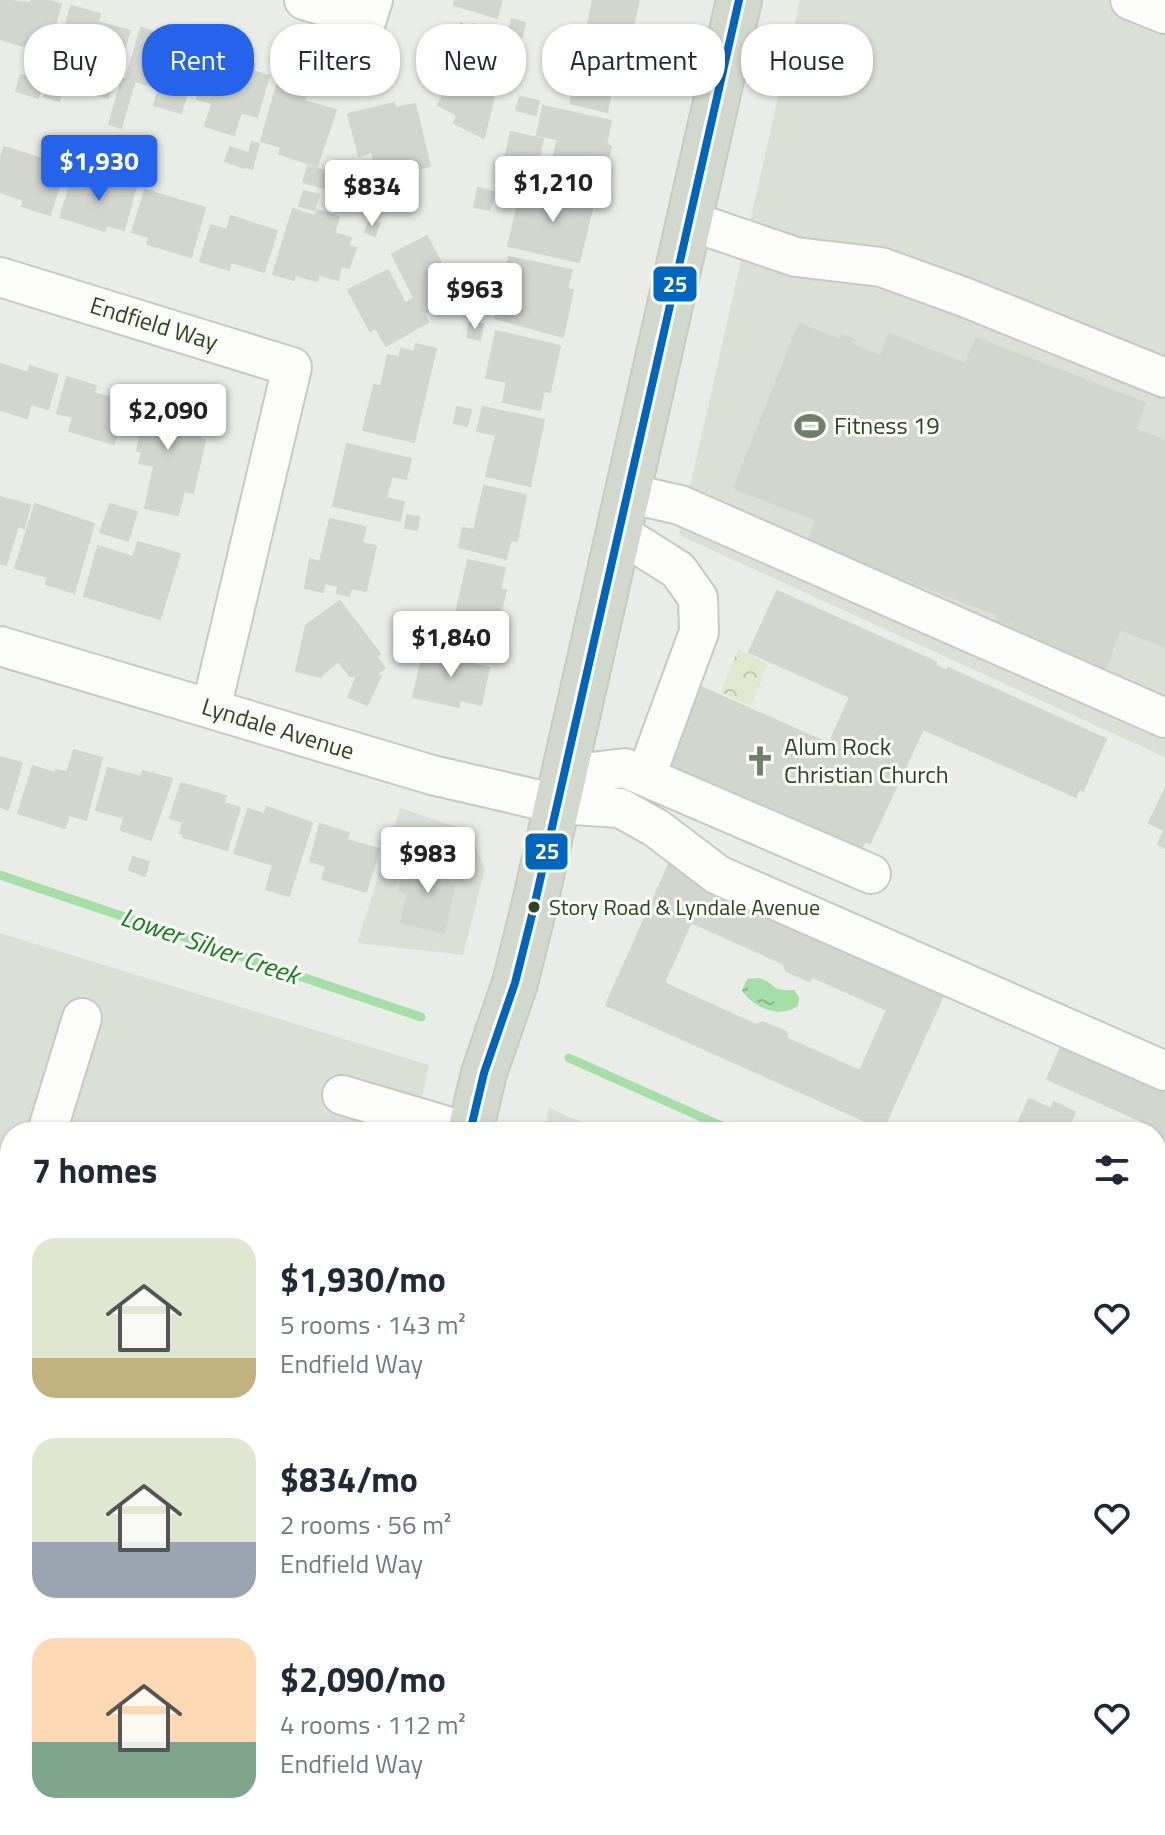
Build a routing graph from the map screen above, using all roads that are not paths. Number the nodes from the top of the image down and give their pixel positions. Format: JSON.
{"nodes":[{"id":1,"x":304,"y":0,"type":"edge"},
{"id":2,"x":373,"y":0,"type":"edge"},
{"id":3,"x":739,"y":0,"type":"edge"},
{"id":4,"x":1130,"y":0,"type":"edge"},
{"id":5,"x":1165,"y":14,"type":"edge"},
{"id":6,"x":690,"y":221,"type":"junction"},
{"id":7,"x":0,"y":277,"type":"edge"},
{"id":8,"x":1165,"y":378,"type":"edge"},
{"id":9,"x":623,"y":513,"type":"junction"},
{"id":10,"x":0,"y":646,"type":"edge"},
{"id":11,"x":211,"y":709,"type":"junction"},
{"id":12,"x":1165,"y":718,"type":"edge"},
{"id":13,"x":646,"y":776,"type":"junction"},
{"id":14,"x":557,"y":804,"type":"junction"},
{"id":15,"x":871,"y":874,"type":"dead end"},
{"id":16,"x":82,"y":1018,"type":"dead end"},
{"id":17,"x":1165,"y":1071,"type":"edge"},
{"id":18,"x":342,"y":1095,"type":"dead end"},
{"id":19,"x":50,"y":1122,"type":"edge"},
{"id":20,"x":434,"y":1122,"type":"edge"},
{"id":21,"x":471,"y":1122,"type":"edge"}],
"edges":[{"from":1,"to":2,"type":"street"},
{"from":3,"to":6,"type":"main road"},
{"from":4,"to":5,"type":"street"},
{"from":6,"to":8,"type":"street"},
{"from":6,"to":9,"type":"main road"},
{"from":7,"to":11,"type":"street","name":"Endfield Way"},
{"from":9,"to":12,"type":"street"},
{"from":9,"to":13,"type":"street"},
{"from":9,"to":14,"type":"main road"},
{"from":10,"to":11,"type":"street","name":"Lyndale Avenue"},
{"from":11,"to":14,"type":"street","name":"Lyndale Avenue"},
{"from":13,"to":14,"type":"street"},
{"from":13,"to":15,"type":"street"},
{"from":14,"to":17,"type":"street","name":"Lyndale Avenue"},
{"from":14,"to":21,"type":"main road"},
{"from":16,"to":19,"type":"street"},
{"from":18,"to":20,"type":"street"}]}
